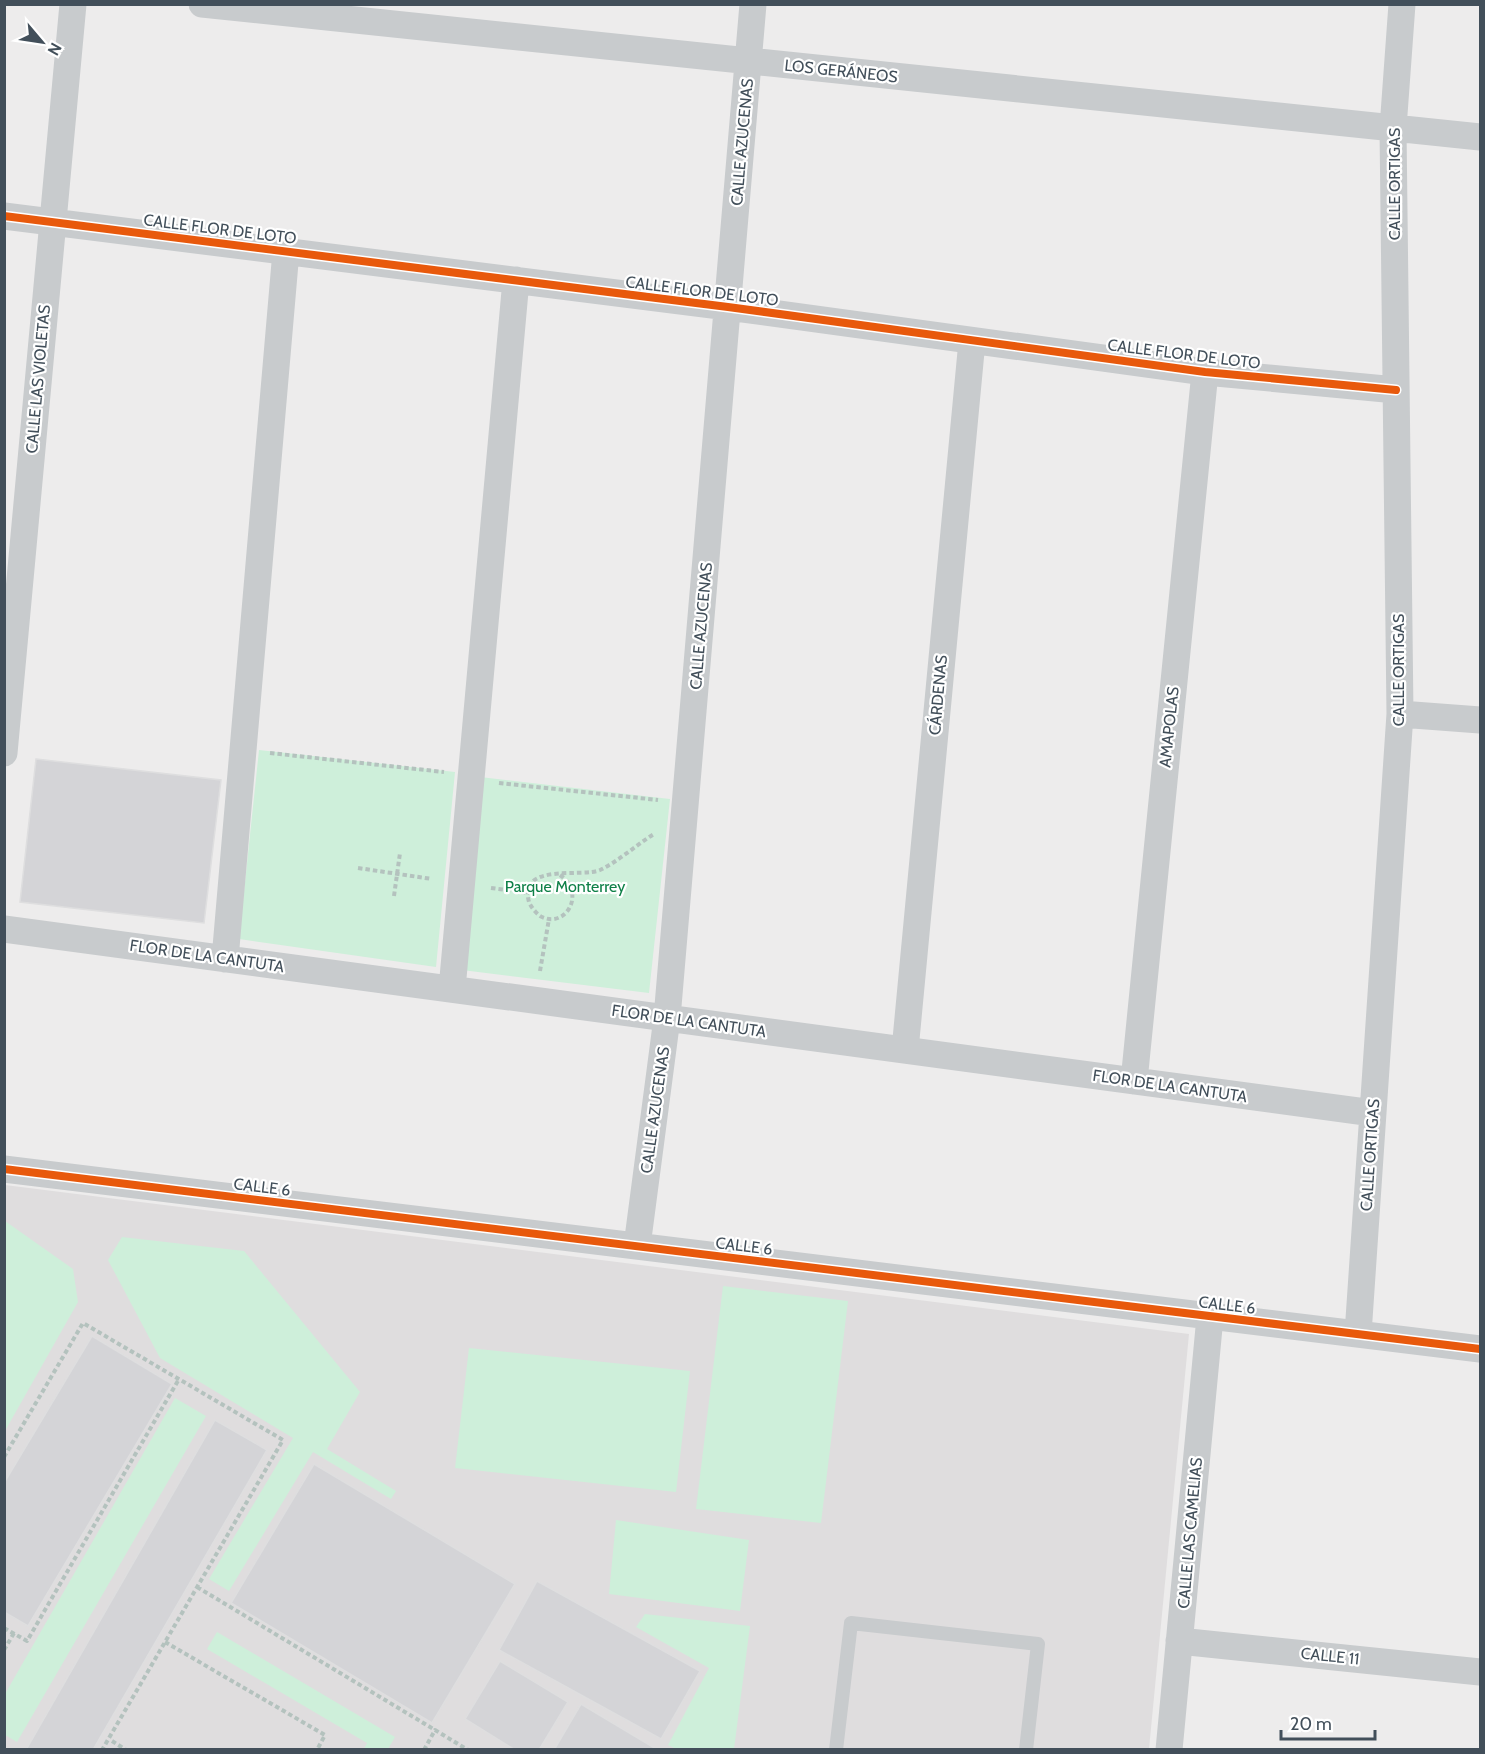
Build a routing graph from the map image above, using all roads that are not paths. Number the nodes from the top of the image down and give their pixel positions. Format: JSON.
{"nodes":[{"id":1,"x":73,"y":4,"type":"edge"},
{"id":2,"x":202,"y":4,"type":"edge"},
{"id":3,"x":753,"y":4,"type":"edge"},
{"id":4,"x":1401,"y":4,"type":"edge"},
{"id":5,"x":749,"y":61,"type":"junction"},
{"id":6,"x":1393,"y":128,"type":"junction"},
{"id":7,"x":1480,"y":137,"type":"edge"},
{"id":8,"x":4,"y":216,"type":"edge"},
{"id":9,"x":53,"y":222,"type":"junction"},
{"id":10,"x":286,"y":251,"type":"junction"},
{"id":11,"x":516,"y":280,"type":"junction"},
{"id":12,"x":728,"y":307,"type":"junction"},
{"id":13,"x":972,"y":340,"type":"junction"},
{"id":14,"x":1204,"y":372,"type":"junction"},
{"id":15,"x":1396,"y":390,"type":"junction"},
{"id":16,"x":1400,"y":714,"type":"junction"},
{"id":17,"x":1480,"y":720,"type":"edge"},
{"id":18,"x":4,"y":753,"type":"edge"},
{"id":19,"x":4,"y":929,"type":"edge"},
{"id":20,"x":225,"y":958,"type":"junction"},
{"id":21,"x":452,"y":989,"type":"junction"},
{"id":22,"x":667,"y":1018,"type":"junction"},
{"id":23,"x":905,"y":1050,"type":"junction"},
{"id":24,"x":1134,"y":1081,"type":"junction"},
{"id":25,"x":1373,"y":1113,"type":"junction"},
{"id":26,"x":4,"y":1169,"type":"edge"},
{"id":27,"x":637,"y":1246,"type":"junction"},
{"id":28,"x":1210,"y":1317,"type":"junction"},
{"id":29,"x":1358,"y":1334,"type":"junction"},
{"id":30,"x":1480,"y":1349,"type":"edge"},
{"id":31,"x":1179,"y":1641,"type":"junction"},
{"id":32,"x":1480,"y":1672,"type":"edge"},
{"id":33,"x":836,"y":1749,"type":"edge"},
{"id":34,"x":1026,"y":1749,"type":"edge"},
{"id":35,"x":1169,"y":1749,"type":"edge"}],
"edges":[{"from":1,"to":9,"type":"street","name":"CALLE LAS VIOLETAS"},
{"from":2,"to":5,"type":"street","name":"LOS GERÁNEOS"},
{"from":3,"to":5,"type":"street","name":"CALLE AZUCENAS"},
{"from":4,"to":6,"type":"street","name":"CALLE ORTIGAS"},
{"from":5,"to":6,"type":"street","name":"LOS GERÁNEOS"},
{"from":5,"to":12,"type":"street","name":"CALLE AZUCENAS"},
{"from":6,"to":7,"type":"street","name":"LOS GERÁNEOS"},
{"from":6,"to":15,"type":"street","name":"CALLE ORTIGAS"},
{"from":8,"to":9,"type":"street","name":"CALLE FLOR DE LOTO"},
{"from":9,"to":10,"type":"street","name":"CALLE FLOR DE LOTO"},
{"from":9,"to":18,"type":"street","name":"CALLE LAS VIOLETAS"},
{"from":10,"to":11,"type":"street","name":"CALLE FLOR DE LOTO"},
{"from":10,"to":20,"type":"street"},
{"from":11,"to":12,"type":"street","name":"CALLE FLOR DE LOTO"},
{"from":11,"to":21,"type":"street"},
{"from":12,"to":13,"type":"street","name":"CALLE FLOR DE LOTO"},
{"from":12,"to":22,"type":"street","name":"CALLE AZUCENAS"},
{"from":13,"to":14,"type":"street","name":"CALLE FLOR DE LOTO"},
{"from":13,"to":23,"type":"street","name":"CÁRDENAS"},
{"from":14,"to":15,"type":"street","name":"CALLE FLOR DE LOTO"},
{"from":14,"to":24,"type":"street","name":"AMAPOLAS"},
{"from":15,"to":16,"type":"street","name":"CALLE ORTIGAS"},
{"from":16,"to":17,"type":"street"},
{"from":16,"to":25,"type":"street","name":"CALLE ORTIGAS"},
{"from":19,"to":20,"type":"street","name":"FLOR DE LA CANTUTA"},
{"from":20,"to":21,"type":"street","name":"FLOR DE LA CANTUTA"},
{"from":21,"to":22,"type":"street","name":"FLOR DE LA CANTUTA"},
{"from":22,"to":23,"type":"street","name":"FLOR DE LA CANTUTA"},
{"from":22,"to":27,"type":"street","name":"CALLE AZUCENAS"},
{"from":23,"to":24,"type":"street","name":"FLOR DE LA CANTUTA"},
{"from":24,"to":25,"type":"street","name":"FLOR DE LA CANTUTA"},
{"from":25,"to":29,"type":"street","name":"CALLE ORTIGAS"},
{"from":26,"to":27,"type":"street","name":"CALLE 6"},
{"from":27,"to":28,"type":"street","name":"CALLE 6"},
{"from":28,"to":29,"type":"street","name":"CALLE 6"},
{"from":28,"to":31,"type":"street","name":"CALLE LAS CAMELIAS"},
{"from":29,"to":30,"type":"street","name":"CALLE 6"},
{"from":31,"to":32,"type":"street","name":"CALLE 11"},
{"from":31,"to":35,"type":"street","name":"CALLE LAS CAMELIAS"},
{"from":33,"to":34,"type":"lane"}]}
